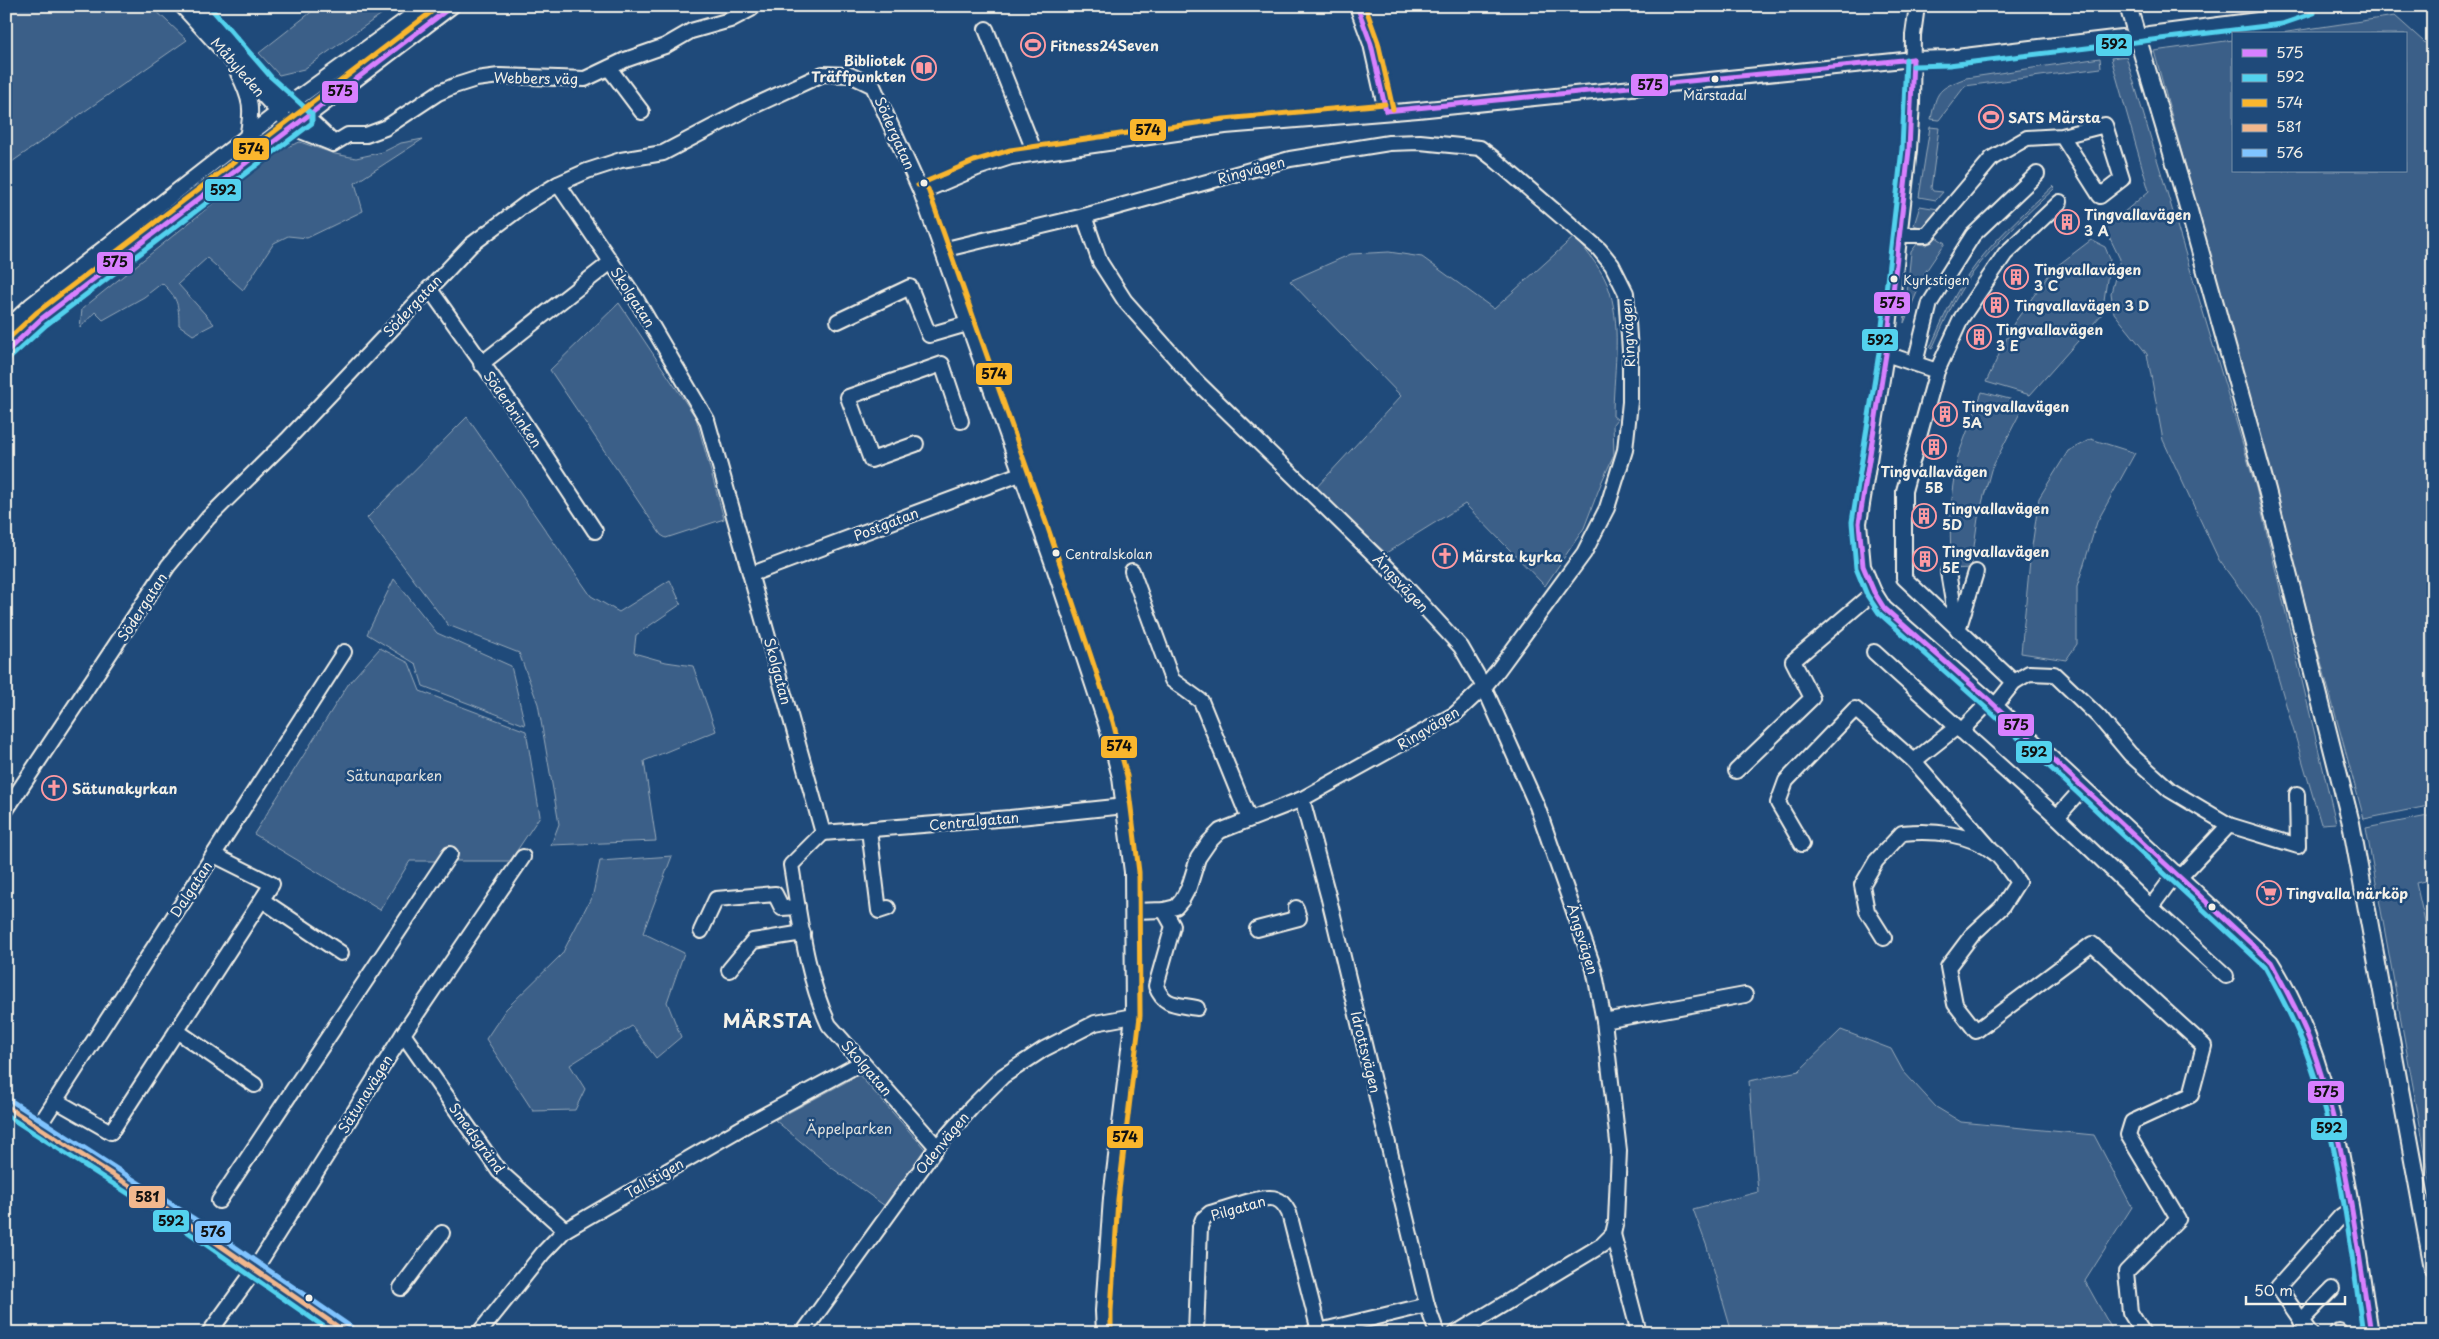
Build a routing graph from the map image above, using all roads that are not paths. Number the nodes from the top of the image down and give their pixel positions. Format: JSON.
{"nodes":[{"id":1,"x":182,"y":6,"type":"edge"},
{"id":2,"x":425,"y":6,"type":"edge"},
{"id":3,"x":452,"y":6,"type":"edge"},
{"id":4,"x":1356,"y":6,"type":"edge"},
{"id":5,"x":1917,"y":6,"type":"edge"},
{"id":6,"x":2128,"y":6,"type":"edge"},
{"id":7,"x":2299,"y":6,"type":"edge"},
{"id":8,"x":2311,"y":6,"type":"edge"},
{"id":9,"x":752,"y":9,"type":"dead end"},
{"id":10,"x":200,"y":13,"type":"edge"},
{"id":11,"x":2281,"y":17,"type":"junction"},
{"id":12,"x":986,"y":29,"type":"dead end"},
{"id":13,"x":2149,"y":34,"type":"dead end"},
{"id":14,"x":2122,"y":37,"type":"dead end"},
{"id":15,"x":1913,"y":59,"type":"junction"},
{"id":16,"x":609,"y":68,"type":"junction"},
{"id":17,"x":258,"y":90,"type":"junction"},
{"id":18,"x":289,"y":105,"type":"junction"},
{"id":19,"x":1386,"y":111,"type":"junction"},
{"id":20,"x":642,"y":112,"type":"dead end"},
{"id":21,"x":277,"y":113,"type":"junction"},
{"id":22,"x":306,"y":119,"type":"junction"},
{"id":23,"x":292,"y":128,"type":"junction"},
{"id":24,"x":2062,"y":136,"type":"junction"},
{"id":25,"x":247,"y":137,"type":"junction"},
{"id":26,"x":333,"y":144,"type":"junction"},
{"id":27,"x":1035,"y":154,"type":"junction"},
{"id":28,"x":2037,"y":174,"type":"dead end"},
{"id":29,"x":558,"y":184,"type":"junction"},
{"id":30,"x":921,"y":192,"type":"junction"},
{"id":31,"x":2060,"y":202,"type":"dead end"},
{"id":32,"x":1084,"y":216,"type":"junction"},
{"id":33,"x":1899,"y":235,"type":"junction"},
{"id":34,"x":942,"y":250,"type":"junction"},
{"id":35,"x":611,"y":262,"type":"junction"},
{"id":36,"x":429,"y":288,"type":"junction"},
{"id":37,"x":838,"y":321,"type":"dead end"},
{"id":38,"x":967,"y":324,"type":"junction"},
{"id":39,"x":6,"y":329,"type":"edge"},
{"id":40,"x":6,"y":352,"type":"edge"},
{"id":41,"x":1886,"y":354,"type":"junction"},
{"id":42,"x":1915,"y":363,"type":"junction"},
{"id":43,"x":481,"y":364,"type":"junction"},
{"id":44,"x":1937,"y":371,"type":"junction"},
{"id":45,"x":961,"y":421,"type":"dead end"},
{"id":46,"x":916,"y":444,"type":"dead end"},
{"id":47,"x":1020,"y":474,"type":"junction"},
{"id":48,"x":595,"y":530,"type":"dead end"},
{"id":49,"x":1132,"y":572,"type":"dead end"},
{"id":50,"x":1948,"y":572,"type":"dead end"},
{"id":51,"x":1976,"y":572,"type":"dead end"},
{"id":52,"x":752,"y":574,"type":"junction"},
{"id":53,"x":1874,"y":592,"type":"junction"},
{"id":54,"x":1958,"y":630,"type":"junction"},
{"id":55,"x":344,"y":652,"type":"dead end"},
{"id":56,"x":1874,"y":652,"type":"dead end"},
{"id":57,"x":2014,"y":682,"type":"junction"},
{"id":58,"x":1484,"y":687,"type":"junction"},
{"id":59,"x":1992,"y":703,"type":"junction"},
{"id":60,"x":1959,"y":729,"type":"junction"},
{"id":61,"x":1914,"y":761,"type":"junction"},
{"id":62,"x":1736,"y":771,"type":"dead end"},
{"id":63,"x":2083,"y":788,"type":"junction"},
{"id":64,"x":2297,"y":794,"type":"dead end"},
{"id":65,"x":1302,"y":799,"type":"junction"},
{"id":66,"x":1125,"y":806,"type":"junction"},
{"id":67,"x":6,"y":810,"type":"edge"},
{"id":68,"x":2057,"y":817,"type":"junction"},
{"id":69,"x":1249,"y":818,"type":"junction"},
{"id":70,"x":2229,"y":825,"type":"junction"},
{"id":71,"x":869,"y":830,"type":"junction"},
{"id":72,"x":823,"y":833,"type":"junction"},
{"id":73,"x":1802,"y":844,"type":"dead end"},
{"id":74,"x":450,"y":854,"type":"dead end"},
{"id":75,"x":1995,"y":854,"type":"junction"},
{"id":76,"x":214,"y":855,"type":"junction"},
{"id":77,"x":523,"y":857,"type":"dead end"},
{"id":78,"x":2178,"y":875,"type":"junction"},
{"id":79,"x":262,"y":900,"type":"junction"},
{"id":80,"x":798,"y":907,"type":"junction"},
{"id":81,"x":2151,"y":907,"type":"junction"},
{"id":82,"x":888,"y":908,"type":"dead end"},
{"id":83,"x":1296,"y":908,"type":"dead end"},
{"id":84,"x":1164,"y":910,"type":"junction"},
{"id":85,"x":1133,"y":911,"type":"junction"},
{"id":86,"x":1257,"y":930,"type":"dead end"},
{"id":87,"x":701,"y":931,"type":"dead end"},
{"id":88,"x":803,"y":933,"type":"junction"},
{"id":89,"x":1884,"y":938,"type":"dead end"},
{"id":90,"x":341,"y":953,"type":"dead end"},
{"id":91,"x":728,"y":970,"type":"dead end"},
{"id":92,"x":2226,"y":976,"type":"dead end"},
{"id":93,"x":1745,"y":995,"type":"dead end"},
{"id":94,"x":1197,"y":1008,"type":"dead end"},
{"id":95,"x":1133,"y":1016,"type":"junction"},
{"id":96,"x":1604,"y":1021,"type":"junction"},
{"id":97,"x":177,"y":1031,"type":"junction"},
{"id":98,"x":403,"y":1034,"type":"junction"},
{"id":99,"x":861,"y":1063,"type":"junction"},
{"id":100,"x":255,"y":1085,"type":"dead end"},
{"id":101,"x":56,"y":1100,"type":"junction"},
{"id":102,"x":6,"y":1106,"type":"edge"},
{"id":103,"x":39,"y":1126,"type":"junction"},
{"id":104,"x":937,"y":1146,"type":"junction"},
{"id":105,"x":220,"y":1201,"type":"dead end"},
{"id":106,"x":2350,"y":1210,"type":"junction"},
{"id":107,"x":565,"y":1230,"type":"junction"},
{"id":108,"x":442,"y":1232,"type":"dead end"},
{"id":109,"x":1613,"y":1234,"type":"junction"},
{"id":110,"x":2433,"y":1268,"type":"edge"},
{"id":111,"x":254,"y":1270,"type":"junction"},
{"id":112,"x":401,"y":1288,"type":"dead end"},
{"id":113,"x":2332,"y":1289,"type":"dead end"},
{"id":114,"x":1427,"y":1306,"type":"junction"},
{"id":115,"x":2301,"y":1321,"type":"junction"},
{"id":116,"x":1315,"y":1332,"type":"edge"},
{"id":117,"x":209,"y":1333,"type":"edge"},
{"id":118,"x":347,"y":1333,"type":"edge"},
{"id":119,"x":480,"y":1333,"type":"edge"},
{"id":120,"x":803,"y":1333,"type":"edge"},
{"id":121,"x":1104,"y":1333,"type":"edge"},
{"id":122,"x":1196,"y":1333,"type":"edge"},
{"id":123,"x":1436,"y":1333,"type":"edge"},
{"id":124,"x":1456,"y":1333,"type":"edge"},
{"id":125,"x":1639,"y":1333,"type":"edge"},
{"id":126,"x":2143,"y":1333,"type":"edge"},
{"id":127,"x":2310,"y":1333,"type":"edge"},
{"id":128,"x":2371,"y":1333,"type":"edge"}],
"edges":[{"from":1,"to":10,"type":"street","name":"Måbyleden"},
{"from":2,"to":18,"type":"street"},
{"from":3,"to":22,"type":"street"},
{"from":4,"to":19,"type":"street"},
{"from":5,"to":15,"type":"street"},
{"from":6,"to":110,"type":"main road"},
{"from":7,"to":11,"type":"street"},
{"from":8,"to":11,"type":"street"},
{"from":9,"to":16,"type":"street","name":"Webbers väg"},
{"from":10,"to":17,"type":"street","name":"Måbyleden"},
{"from":10,"to":17,"type":"street","name":"Måbyleden"},
{"from":11,"to":13,"type":"street"},
{"from":12,"to":27,"type":"street"},
{"from":14,"to":15,"type":"street"},
{"from":15,"to":19,"type":"street"},
{"from":15,"to":33,"type":"street"},
{"from":16,"to":20,"type":"street"},
{"from":16,"to":26,"type":"street","name":"Webbers väg"},
{"from":17,"to":18,"type":"street","name":"Måbyleden"},
{"from":17,"to":21,"type":"street","name":"Måbyleden"},
{"from":17,"to":25,"type":"street"},
{"from":18,"to":21,"type":"street"},
{"from":18,"to":22,"type":"street","name":"Måbyleden"},
{"from":19,"to":27,"type":"street"},
{"from":21,"to":23,"type":"street","name":"Måbyleden"},
{"from":21,"to":25,"type":"street"},
{"from":22,"to":23,"type":"street"},
{"from":22,"to":26,"type":"street"},
{"from":23,"to":26,"type":"street"},
{"from":23,"to":40,"type":"street"},
{"from":24,"to":24,"type":"street"},
{"from":24,"to":33,"type":"street"},
{"from":25,"to":39,"type":"street"},
{"from":27,"to":30,"type":"street"},
{"from":28,"to":42,"type":"street"},
{"from":29,"to":30,"type":"street","name":"Södergatan"},
{"from":29,"to":35,"type":"street","name":"Skolgatan"},
{"from":29,"to":36,"type":"street","name":"Södergatan"},
{"from":30,"to":34,"type":"street","name":"Södergatan"},
{"from":31,"to":44,"type":"street"},
{"from":32,"to":34,"type":"street","name":"Ringvägen"},
{"from":32,"to":58,"type":"street","name":"Ängsvägen"},
{"from":32,"to":58,"type":"street","name":"Ringvägen"},
{"from":33,"to":41,"type":"street"},
{"from":34,"to":38,"type":"street","name":"Södergatan"},
{"from":35,"to":43,"type":"street"},
{"from":35,"to":52,"type":"street","name":"Skolgatan"},
{"from":36,"to":43,"type":"street","name":"Söderbrinken"},
{"from":36,"to":67,"type":"street","name":"Södergatan"},
{"from":37,"to":38,"type":"street"},
{"from":38,"to":47,"type":"street","name":"Södergatan"},
{"from":41,"to":42,"type":"street"},
{"from":41,"to":53,"type":"street"},
{"from":42,"to":44,"type":"street"},
{"from":43,"to":48,"type":"street","name":"Söderbrinken"},
{"from":44,"to":54,"type":"street"},
{"from":45,"to":46,"type":"street"},
{"from":47,"to":52,"type":"street","name":"Postgatan"},
{"from":47,"to":66,"type":"street","name":"Södergatan"},
{"from":49,"to":69,"type":"street"},
{"from":50,"to":54,"type":"street"},
{"from":51,"to":54,"type":"street"},
{"from":52,"to":72,"type":"street","name":"Skolgatan"},
{"from":53,"to":59,"type":"street"},
{"from":53,"to":62,"type":"street"},
{"from":54,"to":57,"type":"street"},
{"from":55,"to":76,"type":"street","name":"Dalgatan"},
{"from":56,"to":60,"type":"street"},
{"from":57,"to":59,"type":"street"},
{"from":57,"to":70,"type":"street"},
{"from":58,"to":65,"type":"street","name":"Ringvägen"},
{"from":58,"to":96,"type":"street","name":"Ängsvägen"},
{"from":59,"to":60,"type":"street"},
{"from":59,"to":63,"type":"street"},
{"from":60,"to":61,"type":"street"},
{"from":60,"to":68,"type":"street"},
{"from":61,"to":73,"type":"street"},
{"from":61,"to":75,"type":"street"},
{"from":63,"to":68,"type":"street"},
{"from":63,"to":78,"type":"street"},
{"from":64,"to":70,"type":"street"},
{"from":65,"to":69,"type":"street","name":"Ringvägen"},
{"from":65,"to":114,"type":"street","name":"Idrottsvägen"},
{"from":66,"to":71,"type":"street","name":"Centralgatan"},
{"from":66,"to":85,"type":"street","name":"Södergatan"},
{"from":68,"to":81,"type":"street"},
{"from":69,"to":84,"type":"street","name":"Ringvägen"},
{"from":70,"to":78,"type":"street"},
{"from":71,"to":72,"type":"street","name":"Centralgatan"},
{"from":71,"to":82,"type":"street"},
{"from":72,"to":80,"type":"street","name":"Skolgatan"},
{"from":74,"to":105,"type":"street"},
{"from":75,"to":89,"type":"street"},
{"from":75,"to":126,"type":"street"},
{"from":76,"to":79,"type":"street"},
{"from":76,"to":101,"type":"street","name":"Dalgatan"},
{"from":77,"to":98,"type":"street","name":"Sätunavägen"},
{"from":78,"to":81,"type":"street"},
{"from":78,"to":106,"type":"street"},
{"from":79,"to":90,"type":"street"},
{"from":79,"to":97,"type":"street"},
{"from":80,"to":87,"type":"street"},
{"from":80,"to":88,"type":"street","name":"Skolgatan"},
{"from":81,"to":92,"type":"street"},
{"from":83,"to":86,"type":"street"},
{"from":84,"to":85,"type":"street"},
{"from":84,"to":94,"type":"street"},
{"from":85,"to":95,"type":"street","name":"Södergatan"},
{"from":88,"to":91,"type":"street"},
{"from":88,"to":99,"type":"street","name":"Skolgatan"},
{"from":93,"to":96,"type":"street"},
{"from":95,"to":104,"type":"street","name":"Odenvägen"},
{"from":95,"to":121,"type":"street","name":"Södergatan"},
{"from":96,"to":109,"type":"street","name":"Ängsvägen"},
{"from":97,"to":100,"type":"street"},
{"from":97,"to":101,"type":"street"},
{"from":98,"to":107,"type":"street","name":"Smedsgränd"},
{"from":98,"to":111,"type":"street","name":"Sätunavägen"},
{"from":99,"to":104,"type":"street","name":"Skolgatan"},
{"from":99,"to":107,"type":"street","name":"Tallstigen"},
{"from":101,"to":103,"type":"street","name":"Dalgatan"},
{"from":102,"to":103,"type":"street"},
{"from":103,"to":111,"type":"street"},
{"from":104,"to":120,"type":"street","name":"Odenvägen"},
{"from":106,"to":115,"type":"street"},
{"from":106,"to":128,"type":"street"},
{"from":107,"to":119,"type":"street","name":"Tallstigen"},
{"from":108,"to":112,"type":"street"},
{"from":109,"to":124,"type":"street"},
{"from":109,"to":125,"type":"street"},
{"from":111,"to":117,"type":"street","name":"Sätunavägen"},
{"from":111,"to":118,"type":"street"},
{"from":113,"to":115,"type":"street"},
{"from":114,"to":116,"type":"street","name":"Pilgatan"},
{"from":114,"to":123,"type":"street"},
{"from":115,"to":127,"type":"street"},
{"from":116,"to":122,"type":"street","name":"Pilgatan"}]}
